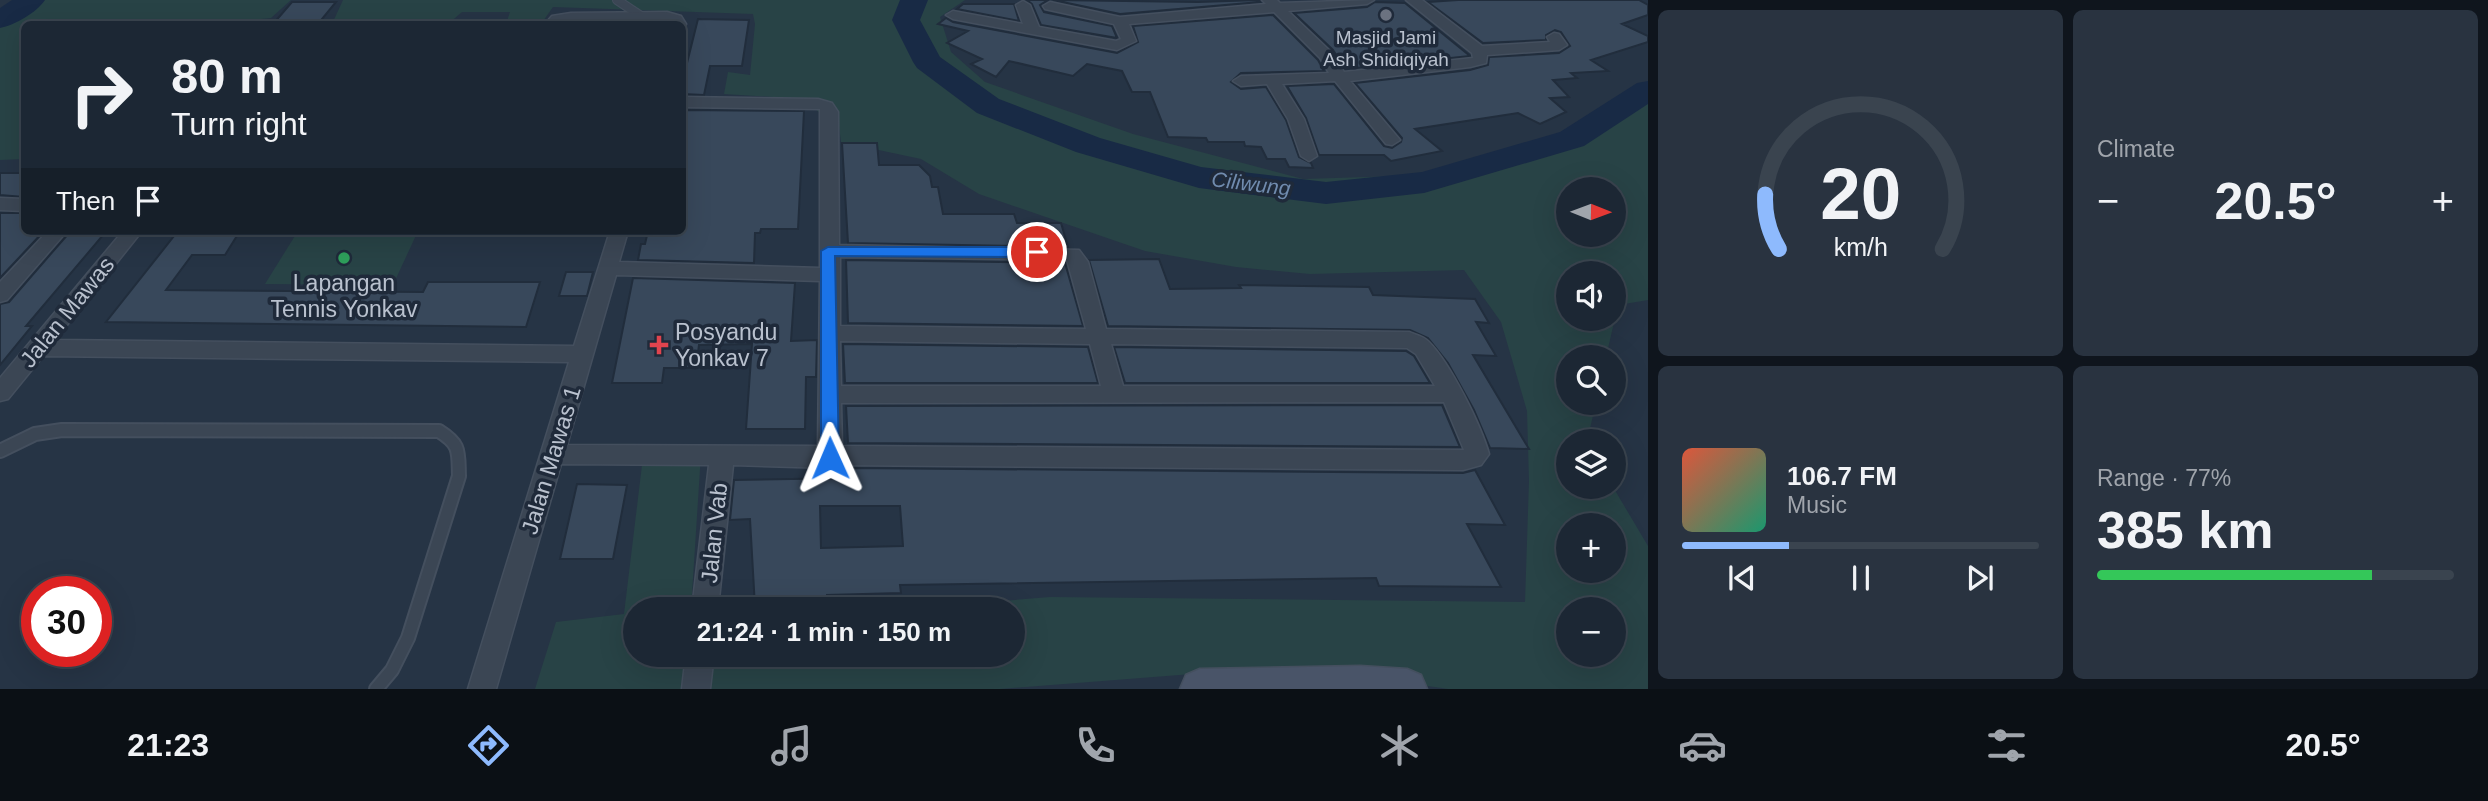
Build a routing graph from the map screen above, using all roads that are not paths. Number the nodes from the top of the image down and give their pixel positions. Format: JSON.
{"nodes":[{"id":1,"x":617,"y":0,"type":"edge"},
{"id":2,"x":1367,"y":0,"type":"edge"},
{"id":3,"x":1413,"y":0,"type":"edge"},
{"id":4,"x":1272,"y":3,"type":"edge"},
{"id":5,"x":1023,"y":5,"type":"dead end"},
{"id":6,"x":1050,"y":6,"type":"dead end"},
{"id":7,"x":953,"y":15,"type":"dead end"},
{"id":8,"x":642,"y":16,"type":"junction"},
{"id":9,"x":673,"y":20,"type":"edge"},
{"id":10,"x":555,"y":21,"type":"edge"},
{"id":11,"x":1120,"y":21,"type":"junction"},
{"id":12,"x":1033,"y":31,"type":"junction"},
{"id":13,"x":1554,"y":37,"type":"dead end"},
{"id":14,"x":1479,"y":51,"type":"junction"},
{"id":15,"x":1339,"y":76,"type":"junction"},
{"id":16,"x":1272,"y":80,"type":"junction"},
{"id":17,"x":1241,"y":81,"type":"dead end"},
{"id":18,"x":686,"y":102,"type":"edge"},
{"id":19,"x":1392,"y":140,"type":"dead end"},
{"id":20,"x":1309,"y":156,"type":"dead end"},
{"id":21,"x":0,"y":204,"type":"edge"},
{"id":22,"x":21,"y":205,"type":"edge"},
{"id":23,"x":54,"y":235,"type":"edge"},
{"id":24,"x":130,"y":235,"type":"edge"},
{"id":25,"x":618,"y":235,"type":"edge"},
{"id":26,"x":828,"y":251,"type":"junction"},
{"id":27,"x":608,"y":268,"type":"junction"},
{"id":28,"x":828,"y":275,"type":"junction"},
{"id":29,"x":0,"y":295,"type":"edge"},
{"id":30,"x":829,"y":333,"type":"junction"},
{"id":31,"x":1099,"y":337,"type":"junction"},
{"id":32,"x":37,"y":348,"type":"junction"},
{"id":33,"x":583,"y":354,"type":"junction"},
{"id":34,"x":0,"y":393,"type":"edge"},
{"id":35,"x":1450,"y":394,"type":"junction"},
{"id":36,"x":1114,"y":395,"type":"junction"},
{"id":37,"x":830,"y":396,"type":"junction"},
{"id":38,"x":0,"y":451,"type":"edge"},
{"id":39,"x":552,"y":454,"type":"junction"},
{"id":40,"x":722,"y":457,"type":"junction"},
{"id":41,"x":830,"y":458,"type":"junction"},
{"id":42,"x":706,"y":597,"type":"edge"},
{"id":43,"x":699,"y":667,"type":"edge"},
{"id":44,"x":1360,"y":687,"type":"edge"},
{"id":45,"x":376,"y":689,"type":"edge"},
{"id":46,"x":482,"y":689,"type":"edge"},
{"id":47,"x":696,"y":689,"type":"edge"},
{"id":48,"x":1200,"y":689,"type":"edge"},
{"id":49,"x":1407,"y":689,"type":"edge"}],
"edges":[{"from":1,"to":8,"type":"lane"},
{"from":2,"to":4,"type":"street"},
{"from":3,"to":14,"type":"street"},
{"from":4,"to":11,"type":"street"},
{"from":4,"to":15,"type":"street"},
{"from":5,"to":12,"type":"street"},
{"from":6,"to":11,"type":"street"},
{"from":7,"to":12,"type":"street"},
{"from":8,"to":9,"type":"street"},
{"from":8,"to":10,"type":"street"},
{"from":11,"to":12,"type":"street"},
{"from":13,"to":14,"type":"street"},
{"from":14,"to":15,"type":"street"},
{"from":15,"to":16,"type":"street"},
{"from":15,"to":19,"type":"street"},
{"from":16,"to":17,"type":"street"},
{"from":16,"to":20,"type":"street"},
{"from":18,"to":26,"type":"street"},
{"from":21,"to":22,"type":"street"},
{"from":23,"to":29,"type":"street"},
{"from":24,"to":32,"type":"street","name":"Jalan Mawas"},
{"from":25,"to":27,"type":"street","name":"Jalan Mawas 1"},
{"from":26,"to":28,"type":"street"},
{"from":26,"to":31,"type":"street"},
{"from":27,"to":28,"type":"street"},
{"from":27,"to":33,"type":"street","name":"Jalan Mawas 1"},
{"from":28,"to":30,"type":"street"},
{"from":30,"to":31,"type":"street"},
{"from":30,"to":37,"type":"street"},
{"from":31,"to":35,"type":"street"},
{"from":31,"to":36,"type":"street"},
{"from":32,"to":33,"type":"street"},
{"from":32,"to":34,"type":"street","name":"Jalan Mawas"},
{"from":33,"to":39,"type":"street","name":"Jalan Mawas 1"},
{"from":35,"to":36,"type":"street"},
{"from":35,"to":41,"type":"street"},
{"from":36,"to":37,"type":"street"},
{"from":37,"to":41,"type":"street"},
{"from":38,"to":45,"type":"lane"},
{"from":39,"to":40,"type":"street"},
{"from":39,"to":46,"type":"street","name":"Jalan Mawas 1"},
{"from":40,"to":41,"type":"street"},
{"from":40,"to":42,"type":"street","name":"Jalan Vab"},
{"from":43,"to":47,"type":"street"},
{"from":44,"to":48,"type":"main road"},
{"from":44,"to":49,"type":"main road"}]}
